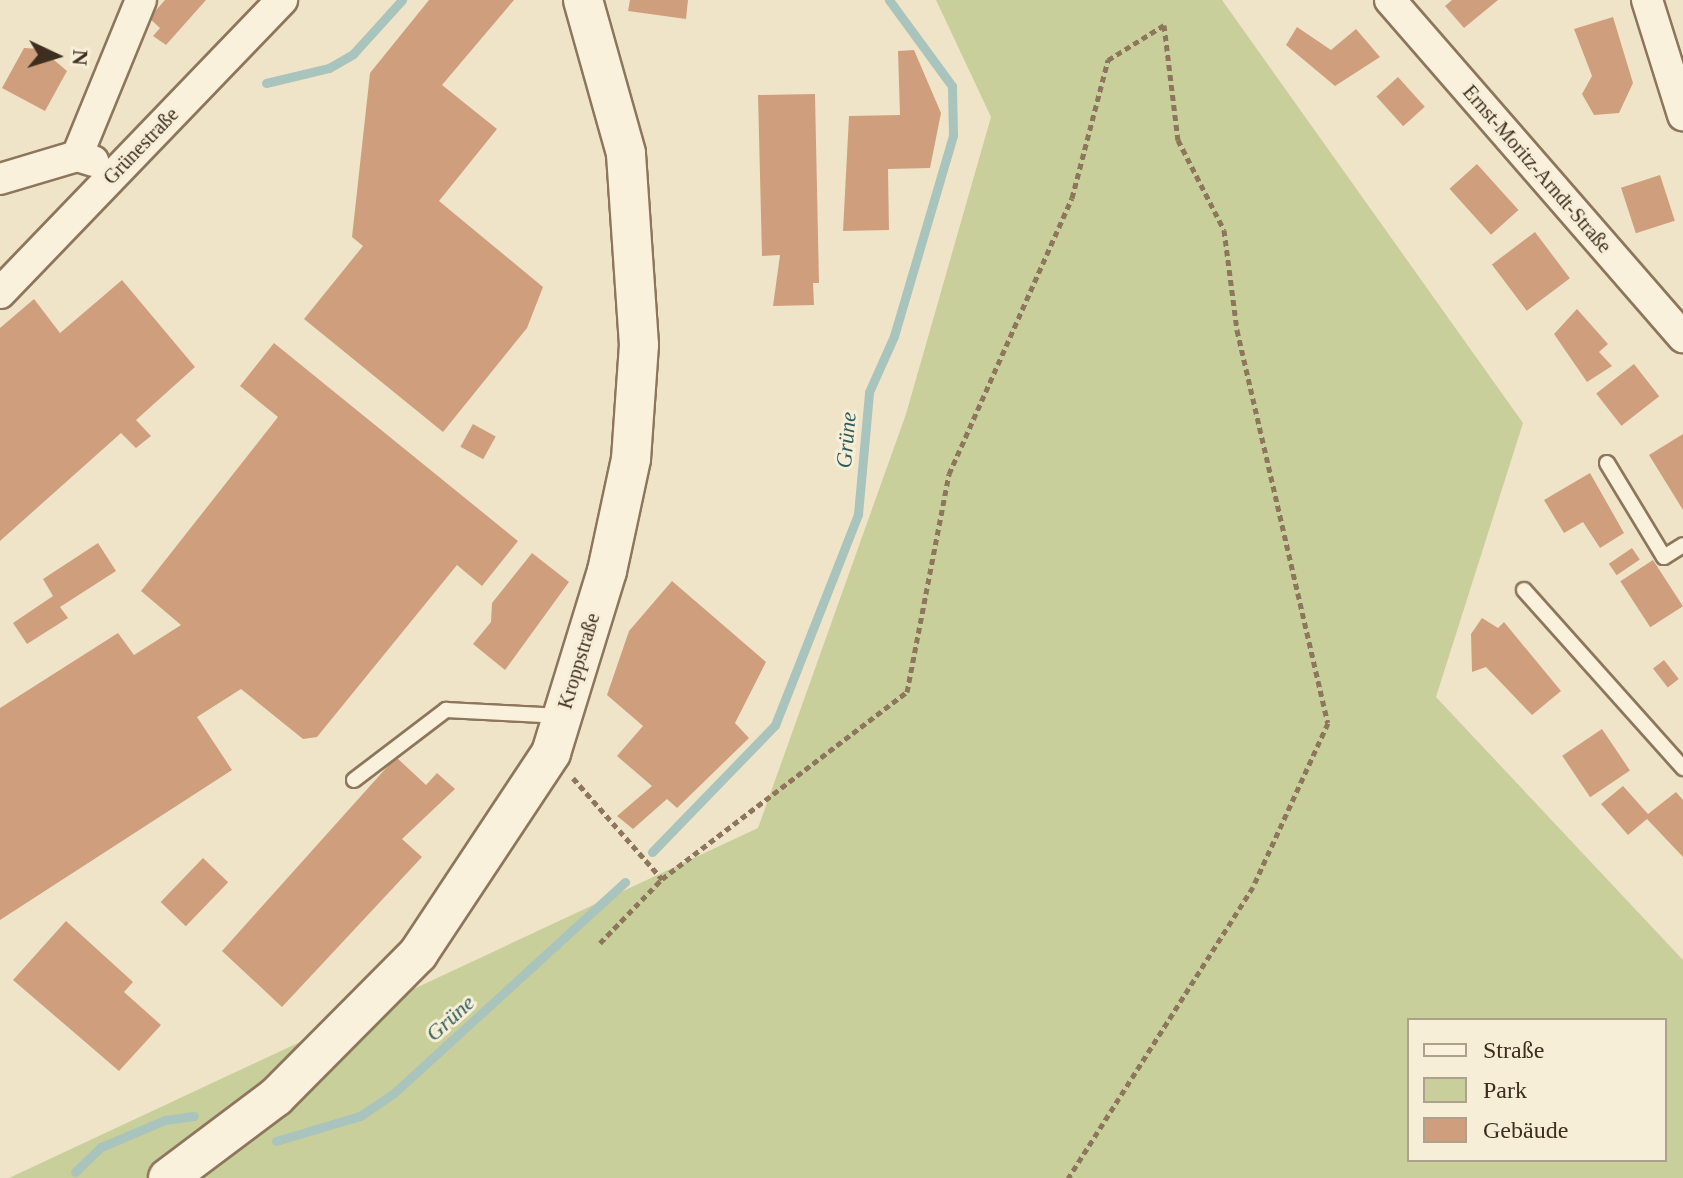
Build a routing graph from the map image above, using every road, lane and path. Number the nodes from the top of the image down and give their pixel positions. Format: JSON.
{"nodes":[{"id":1,"x":141,"y":0,"type":"edge"},
{"id":2,"x":282,"y":0,"type":"edge"},
{"id":3,"x":583,"y":0,"type":"edge"},
{"id":4,"x":1390,"y":0,"type":"edge"},
{"id":5,"x":1647,"y":0,"type":"edge"},
{"id":6,"x":1683,"y":115,"type":"edge"},
{"id":7,"x":77,"y":156,"type":"junction"},
{"id":8,"x":118,"y":168,"type":"junction"},
{"id":9,"x":0,"y":179,"type":"edge"},
{"id":10,"x":0,"y":293,"type":"edge"},
{"id":11,"x":1683,"y":337,"type":"edge"},
{"id":12,"x":1607,"y":463,"type":"dead end"},
{"id":13,"x":1683,"y":545,"type":"edge"},
{"id":14,"x":1524,"y":590,"type":"dead end"},
{"id":15,"x":562,"y":716,"type":"junction"},
{"id":16,"x":551,"y":753,"type":"junction"},
{"id":17,"x":1683,"y":768,"type":"edge"},
{"id":18,"x":354,"y":780,"type":"dead end"},
{"id":19,"x":662,"y":879,"type":"junction"},
{"id":20,"x":600,"y":943,"type":"dead end"},
{"id":21,"x":168,"y":1178,"type":"edge"},
{"id":22,"x":1068,"y":1178,"type":"edge"}],
"edges":[{"from":1,"to":7,"type":"street"},
{"from":2,"to":8,"type":"street","name":"Grünestraße"},
{"from":3,"to":15,"type":"street","name":"Kroppstraße"},
{"from":4,"to":11,"type":"street","name":"Ernst-Moritz-Arndt-Straße"},
{"from":5,"to":6,"type":"street"},
{"from":7,"to":8,"type":"street"},
{"from":7,"to":9,"type":"street"},
{"from":8,"to":10,"type":"street","name":"Grünestraße"},
{"from":12,"to":13,"type":"lane"},
{"from":14,"to":17,"type":"lane"},
{"from":15,"to":16,"type":"street","name":"Kroppstraße"},
{"from":15,"to":18,"type":"lane"},
{"from":16,"to":19,"type":"path"},
{"from":16,"to":21,"type":"street","name":"Kroppstraße"},
{"from":19,"to":20,"type":"path"},
{"from":19,"to":22,"type":"path"}]}
